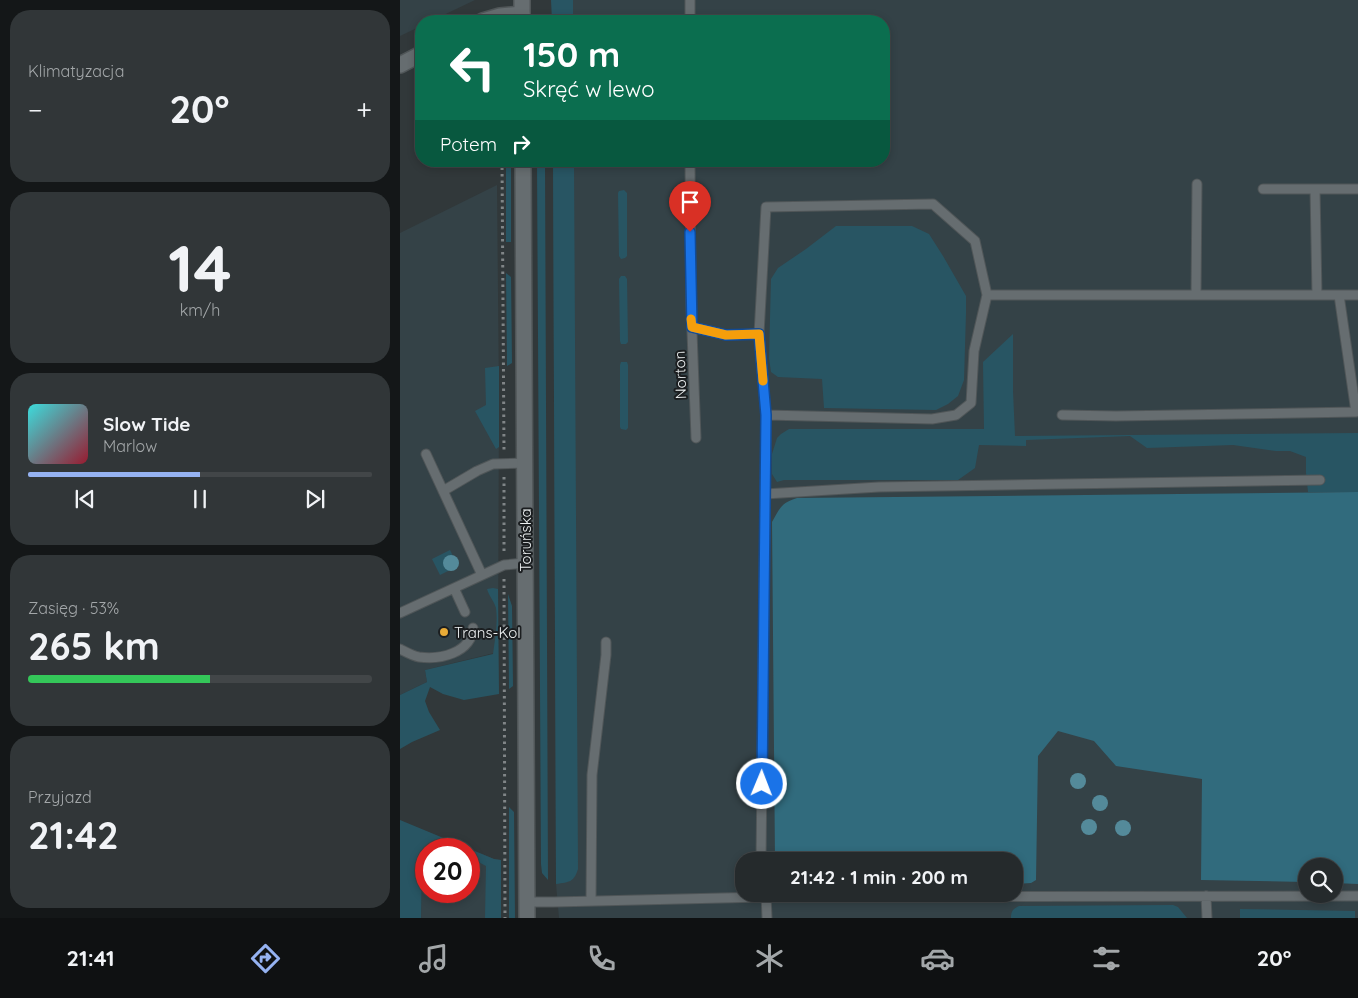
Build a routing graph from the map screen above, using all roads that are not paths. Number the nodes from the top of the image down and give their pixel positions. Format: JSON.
{"nodes":[{"id":1,"x":690,"y":0,"type":"edge"},
{"id":2,"x":522,"y":12,"type":"edge"},
{"id":3,"x":506,"y":15,"type":"edge"},
{"id":4,"x":690,"y":15,"type":"edge"},
{"id":5,"x":415,"y":57,"type":"edge"},
{"id":6,"x":400,"y":65,"type":"edge"},
{"id":7,"x":523,"y":167,"type":"edge"},
{"id":8,"x":690,"y":167,"type":"edge"},
{"id":9,"x":1196,"y":184,"type":"dead end"},
{"id":10,"x":1263,"y":189,"type":"dead end"},
{"id":11,"x":1315,"y":189,"type":"junction"},
{"id":12,"x":1358,"y":189,"type":"edge"},
{"id":13,"x":987,"y":295,"type":"junction"},
{"id":14,"x":1196,"y":295,"type":"junction"},
{"id":15,"x":1317,"y":295,"type":"junction"},
{"id":16,"x":1339,"y":295,"type":"junction"},
{"id":17,"x":1358,"y":295,"type":"edge"},
{"id":18,"x":692,"y":327,"type":"junction"},
{"id":19,"x":759,"y":334,"type":"junction"},
{"id":20,"x":766,"y":415,"type":"junction"},
{"id":21,"x":1062,"y":415,"type":"dead end"},
{"id":22,"x":696,"y":438,"type":"dead end"},
{"id":23,"x":426,"y":454,"type":"dead end"},
{"id":24,"x":525,"y":464,"type":"junction"},
{"id":25,"x":1320,"y":480,"type":"dead end"},
{"id":26,"x":443,"y":491,"type":"junction"},
{"id":27,"x":765,"y":494,"type":"junction"},
{"id":28,"x":525,"y":563,"type":"junction"},
{"id":29,"x":482,"y":575,"type":"junction"},
{"id":30,"x":454,"y":588,"type":"junction"},
{"id":31,"x":465,"y":612,"type":"dead end"},
{"id":32,"x":400,"y":613,"type":"edge"},
{"id":33,"x":473,"y":628,"type":"dead end"},
{"id":34,"x":606,"y":642,"type":"dead end"},
{"id":35,"x":400,"y":649,"type":"edge"},
{"id":36,"x":761,"y":852,"type":"edge"},
{"id":37,"x":1023,"y":896,"type":"edge"},
{"id":38,"x":1206,"y":896,"type":"junction"},
{"id":39,"x":1358,"y":896,"type":"edge"},
{"id":40,"x":735,"y":897,"type":"edge"},
{"id":41,"x":592,"y":901,"type":"junction"},
{"id":42,"x":527,"y":902,"type":"junction"},
{"id":43,"x":767,"y":902,"type":"edge"},
{"id":44,"x":527,"y":918,"type":"edge"},
{"id":45,"x":767,"y":918,"type":"edge"},
{"id":46,"x":1207,"y":918,"type":"edge"}],
"edges":[{"from":1,"to":4,"type":"lane"},
{"from":2,"to":3,"type":"street"},
{"from":5,"to":6,"type":"street"},
{"from":7,"to":24,"type":"street","name":"Toruńska"},
{"from":8,"to":18,"type":"lane","name":"Norton"},
{"from":9,"to":14,"type":"lane"},
{"from":10,"to":11,"type":"lane"},
{"from":11,"to":12,"type":"lane"},
{"from":11,"to":15,"type":"lane"},
{"from":13,"to":14,"type":"lane"},
{"from":13,"to":19,"type":"lane"},
{"from":13,"to":20,"type":"lane"},
{"from":14,"to":15,"type":"lane"},
{"from":15,"to":16,"type":"lane"},
{"from":16,"to":17,"type":"lane"},
{"from":16,"to":21,"type":"lane"},
{"from":18,"to":19,"type":"lane"},
{"from":18,"to":22,"type":"lane","name":"Norton"},
{"from":19,"to":20,"type":"lane"},
{"from":20,"to":27,"type":"lane"},
{"from":23,"to":26,"type":"lane"},
{"from":24,"to":26,"type":"lane"},
{"from":24,"to":28,"type":"street","name":"Toruńska"},
{"from":25,"to":27,"type":"lane"},
{"from":26,"to":29,"type":"lane"},
{"from":27,"to":36,"type":"lane"},
{"from":28,"to":29,"type":"lane"},
{"from":28,"to":42,"type":"street","name":"Toruńska"},
{"from":29,"to":30,"type":"lane"},
{"from":30,"to":31,"type":"lane"},
{"from":30,"to":32,"type":"lane"},
{"from":33,"to":35,"type":"lane"},
{"from":34,"to":41,"type":"lane"},
{"from":37,"to":38,"type":"lane"},
{"from":38,"to":39,"type":"lane"},
{"from":38,"to":46,"type":"lane"},
{"from":40,"to":41,"type":"lane"},
{"from":41,"to":42,"type":"lane"},
{"from":42,"to":44,"type":"street","name":"Toruńska"},
{"from":43,"to":45,"type":"lane"}]}
